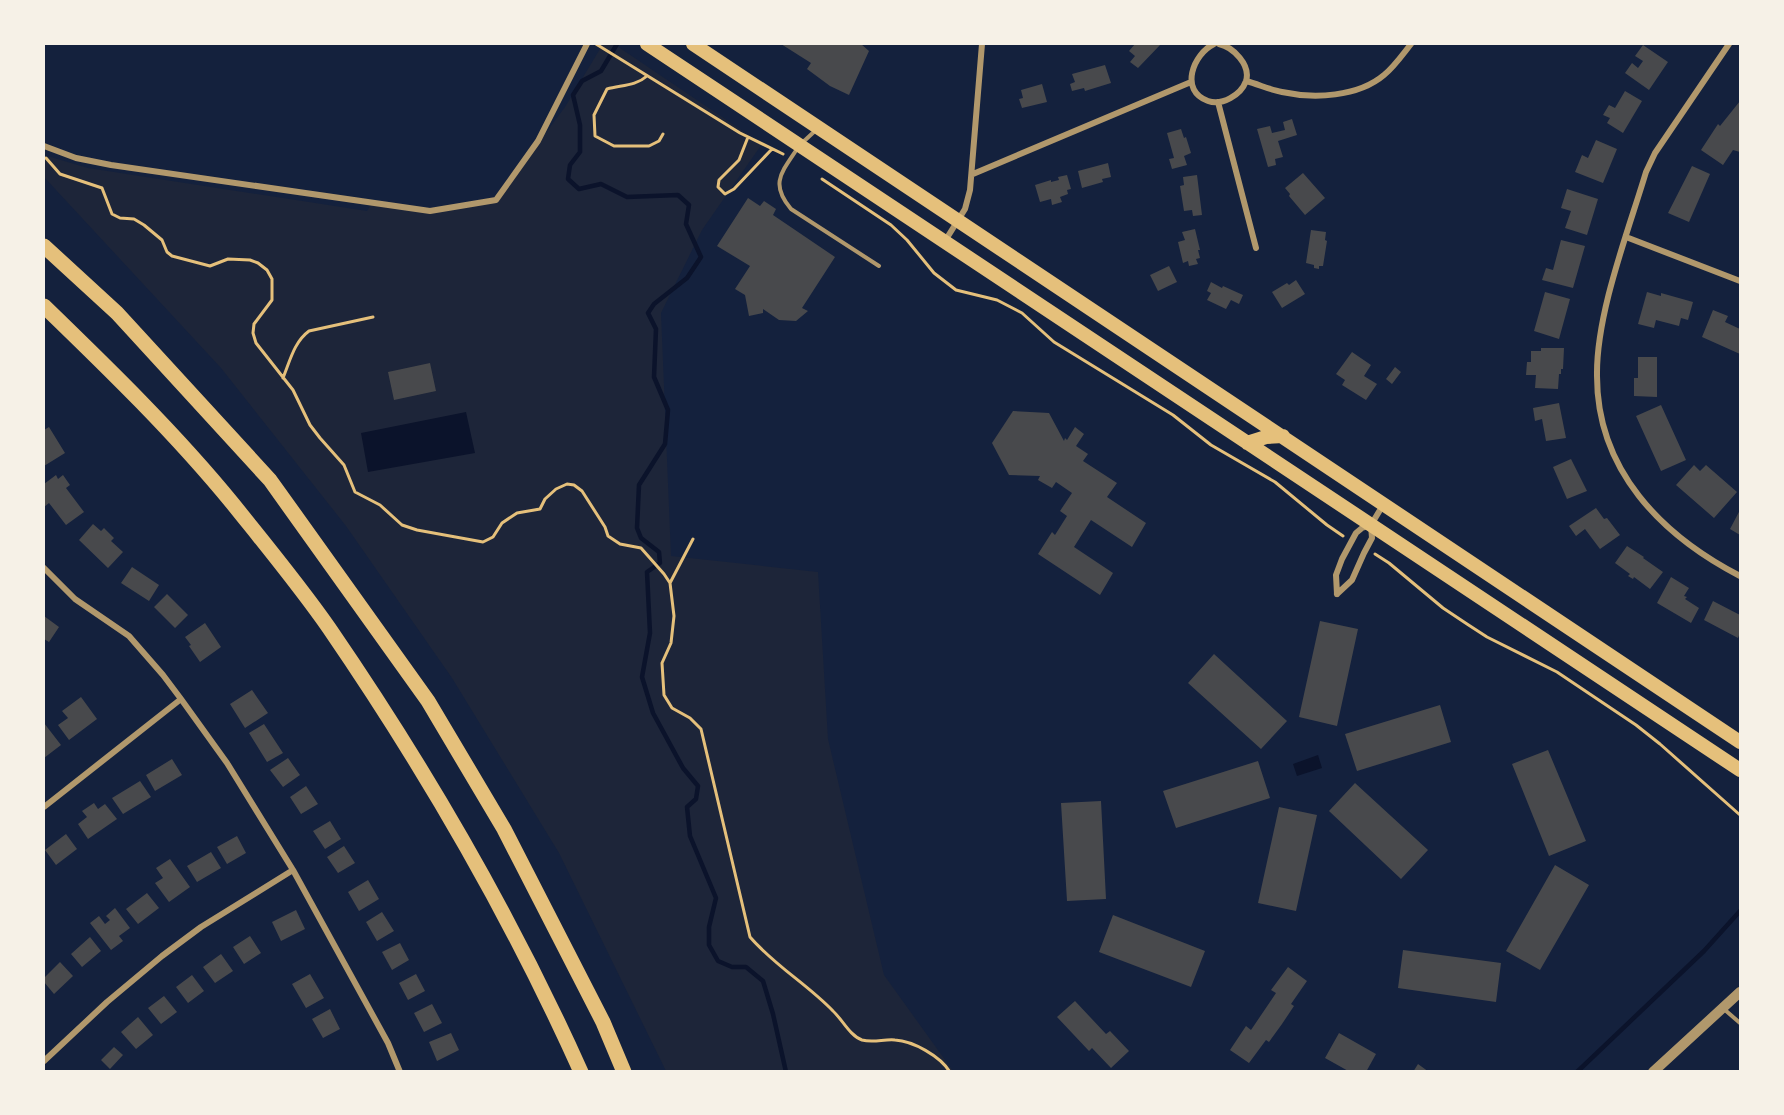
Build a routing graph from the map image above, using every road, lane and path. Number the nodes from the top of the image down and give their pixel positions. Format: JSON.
{"nodes":[{"id":1,"x":587,"y":44,"type":"edge"},
{"id":2,"x":647,"y":44,"type":"edge"},
{"id":3,"x":693,"y":44,"type":"edge"},
{"id":4,"x":982,"y":44,"type":"edge"},
{"id":5,"x":1214,"y":44,"type":"edge"},
{"id":6,"x":1219,"y":44,"type":"edge"},
{"id":7,"x":1411,"y":44,"type":"edge"},
{"id":8,"x":1730,"y":44,"type":"edge"},
{"id":9,"x":598,"y":45,"type":"dead end"},
{"id":10,"x":647,"y":76,"type":"junction"},
{"id":11,"x":1246,"y":81,"type":"junction"},
{"id":12,"x":1191,"y":82,"type":"junction"},
{"id":13,"x":1218,"y":102,"type":"junction"},
{"id":14,"x":819,"y":128,"type":"junction"},
{"id":15,"x":663,"y":134,"type":"dead end"},
{"id":16,"x":748,"y":137,"type":"junction"},
{"id":17,"x":800,"y":145,"type":"junction"},
{"id":18,"x":44,"y":146,"type":"edge"},
{"id":19,"x":772,"y":149,"type":"junction"},
{"id":20,"x":44,"y":150,"type":"edge"},
{"id":21,"x":790,"y":159,"type":"junction"},
{"id":22,"x":973,"y":174,"type":"junction"},
{"id":23,"x":818,"y":176,"type":"dead end"},
{"id":24,"x":959,"y":220,"type":"junction"},
{"id":25,"x":1626,"y":237,"type":"junction"},
{"id":26,"x":945,"y":242,"type":"junction"},
{"id":27,"x":44,"y":246,"type":"edge"},
{"id":28,"x":1256,"y":248,"type":"dead end"},
{"id":29,"x":879,"y":266,"type":"dead end"},
{"id":30,"x":1740,"y":281,"type":"edge"},
{"id":31,"x":44,"y":306,"type":"edge"},
{"id":32,"x":373,"y":316,"type":"dead end"},
{"id":33,"x":284,"y":378,"type":"junction"},
{"id":34,"x":1283,"y":436,"type":"junction"},
{"id":35,"x":1246,"y":443,"type":"junction"},
{"id":36,"x":1384,"y":504,"type":"junction"},
{"id":37,"x":1371,"y":525,"type":"junction"},
{"id":38,"x":693,"y":539,"type":"dead end"},
{"id":39,"x":1352,"y":541,"type":"junction"},
{"id":40,"x":1365,"y":549,"type":"junction"},
{"id":41,"x":44,"y":568,"type":"edge"},
{"id":42,"x":1740,"y":576,"type":"edge"},
{"id":43,"x":670,"y":583,"type":"junction"},
{"id":44,"x":181,"y":699,"type":"junction"},
{"id":45,"x":1740,"y":742,"type":"edge"},
{"id":46,"x":1740,"y":770,"type":"edge"},
{"id":47,"x":44,"y":807,"type":"edge"},
{"id":48,"x":1740,"y":815,"type":"edge"},
{"id":49,"x":292,"y":870,"type":"junction"},
{"id":50,"x":1740,"y":992,"type":"edge"},
{"id":51,"x":1723,"y":1008,"type":"junction"},
{"id":52,"x":1740,"y":1023,"type":"edge"},
{"id":53,"x":44,"y":1060,"type":"edge"},
{"id":54,"x":400,"y":1071,"type":"edge"},
{"id":55,"x":581,"y":1071,"type":"edge"},
{"id":56,"x":624,"y":1071,"type":"edge"},
{"id":57,"x":950,"y":1071,"type":"edge"},
{"id":58,"x":1653,"y":1071,"type":"edge"}],
"edges":[{"from":1,"to":18,"type":"street"},
{"from":2,"to":17,"type":"main road"},
{"from":3,"to":14,"type":"main road"},
{"from":4,"to":22,"type":"street"},
{"from":5,"to":12,"type":"street"},
{"from":6,"to":11,"type":"street"},
{"from":7,"to":11,"type":"street"},
{"from":8,"to":25,"type":"street"},
{"from":9,"to":10,"type":"path"},
{"from":10,"to":15,"type":"path"},
{"from":10,"to":16,"type":"path"},
{"from":11,"to":13,"type":"street"},
{"from":12,"to":13,"type":"street"},
{"from":12,"to":22,"type":"street"},
{"from":13,"to":28,"type":"street"},
{"from":14,"to":17,"type":"lane"},
{"from":14,"to":24,"type":"main road"},
{"from":16,"to":19,"type":"path"},
{"from":16,"to":19,"type":"path"},
{"from":17,"to":21,"type":"lane"},
{"from":17,"to":26,"type":"main road"},
{"from":19,"to":21,"type":"path"},
{"from":20,"to":33,"type":"path"},
{"from":21,"to":29,"type":"lane"},
{"from":22,"to":24,"type":"street"},
{"from":23,"to":39,"type":"path"},
{"from":24,"to":26,"type":"street"},
{"from":24,"to":34,"type":"main road"},
{"from":25,"to":30,"type":"street"},
{"from":25,"to":42,"type":"street"},
{"from":26,"to":35,"type":"main road"},
{"from":27,"to":56,"type":"highway"},
{"from":31,"to":55,"type":"highway"},
{"from":32,"to":33,"type":"path"},
{"from":33,"to":43,"type":"path"},
{"from":34,"to":35,"type":"main road"},
{"from":34,"to":36,"type":"main road"},
{"from":35,"to":37,"type":"main road"},
{"from":36,"to":37,"type":"street"},
{"from":36,"to":45,"type":"main road"},
{"from":37,"to":39,"type":"street"},
{"from":37,"to":40,"type":"street"},
{"from":37,"to":46,"type":"main road"},
{"from":38,"to":43,"type":"path"},
{"from":39,"to":40,"type":"street"},
{"from":40,"to":48,"type":"path"},
{"from":41,"to":44,"type":"street"},
{"from":43,"to":57,"type":"path"},
{"from":44,"to":47,"type":"street"},
{"from":44,"to":49,"type":"street"},
{"from":49,"to":53,"type":"street"},
{"from":49,"to":54,"type":"street"},
{"from":50,"to":51,"type":"street"},
{"from":51,"to":52,"type":"lane"},
{"from":51,"to":58,"type":"street"}]}
